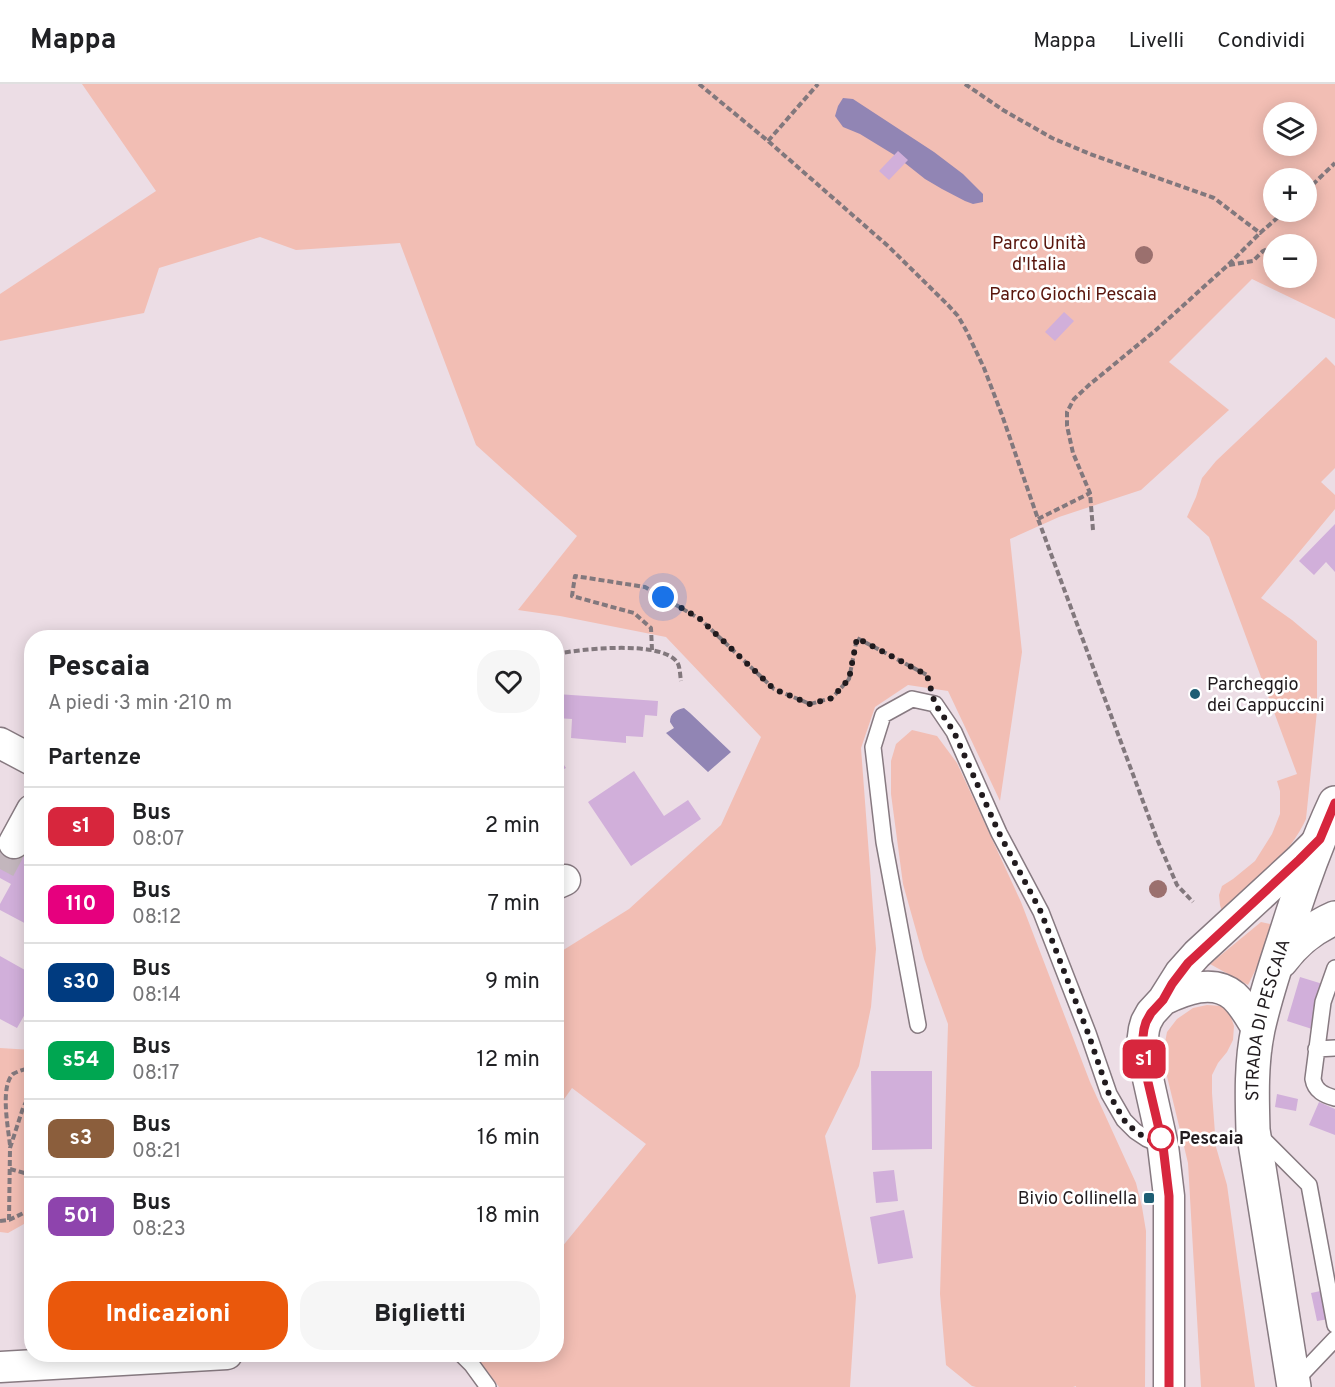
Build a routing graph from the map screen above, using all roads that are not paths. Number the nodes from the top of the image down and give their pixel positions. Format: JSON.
{"nodes":[{"id":1,"x":0,"y":743,"type":"edge"},
{"id":2,"x":24,"y":756,"type":"edge"},
{"id":3,"x":1335,"y":803,"type":"edge"},
{"id":4,"x":24,"y":825,"type":"edge"},
{"id":5,"x":1320,"y":839,"type":"junction"},
{"id":6,"x":14,"y":843,"type":"tunnel mouth"},
{"id":7,"x":1335,"y":902,"type":"edge"},
{"id":8,"x":1295,"y":905,"type":"junction"},
{"id":9,"x":1335,"y":918,"type":"edge"},
{"id":10,"x":1231,"y":923,"type":"junction"},
{"id":11,"x":1335,"y":968,"type":"edge"},
{"id":12,"x":1274,"y":972,"type":"junction"},
{"id":13,"x":1163,"y":1000,"type":"junction"},
{"id":14,"x":1329,"y":1008,"type":"edge"},
{"id":15,"x":918,"y":1025,"type":"dead end"},
{"id":16,"x":1258,"y":1030,"type":"junction"},
{"id":17,"x":1335,"y":1030,"type":"edge"},
{"id":18,"x":1318,"y":1032,"type":"junction"},
{"id":19,"x":1335,"y":1048,"type":"edge"},
{"id":20,"x":1316,"y":1049,"type":"junction"},
{"id":21,"x":1335,"y":1098,"type":"edge"},
{"id":22,"x":1253,"y":1130,"type":"junction"},
{"id":23,"x":1163,"y":1146,"type":"junction"},
{"id":24,"x":1335,"y":1325,"type":"edge"},
{"id":25,"x":1335,"y":1339,"type":"edge"},
{"id":26,"x":76,"y":1362,"type":"edge"},
{"id":27,"x":469,"y":1362,"type":"edge"},
{"id":28,"x":0,"y":1366,"type":"edge"},
{"id":29,"x":1293,"y":1385,"type":"edge"},
{"id":30,"x":488,"y":1387,"type":"edge"},
{"id":31,"x":1169,"y":1387,"type":"edge"}],
"edges":[{"from":1,"to":2,"type":"street"},
{"from":3,"to":5,"type":"main road","name":"STRADA DI PESCAIA"},
{"from":4,"to":6,"type":"street"},
{"from":5,"to":8,"type":"main road","name":"STRADA DI PESCAIA"},
{"from":5,"to":10,"type":"street"},
{"from":7,"to":8,"type":"main road"},
{"from":8,"to":10,"type":"street"},
{"from":8,"to":12,"type":"main road","name":"STRADA DI PESCAIA"},
{"from":9,"to":12,"type":"main road"},
{"from":10,"to":13,"type":"street"},
{"from":11,"to":14,"type":"lane"},
{"from":12,"to":16,"type":"main road","name":"STRADA DI PESCAIA"},
{"from":13,"to":16,"type":"street"},
{"from":13,"to":23,"type":"street"},
{"from":14,"to":18,"type":"lane"},
{"from":15,"to":23,"type":"lane"},
{"from":16,"to":22,"type":"main road","name":"STRADA DI PESCAIA"},
{"from":17,"to":18,"type":"lane"},
{"from":18,"to":20,"type":"lane"},
{"from":19,"to":20,"type":"lane"},
{"from":20,"to":21,"type":"lane"},
{"from":22,"to":24,"type":"lane"},
{"from":22,"to":29,"type":"main road","name":"STRADA DI PESCAIA"},
{"from":23,"to":31,"type":"street"},
{"from":25,"to":29,"type":"lane"},
{"from":26,"to":28,"type":"street"},
{"from":27,"to":30,"type":"lane"}]}
